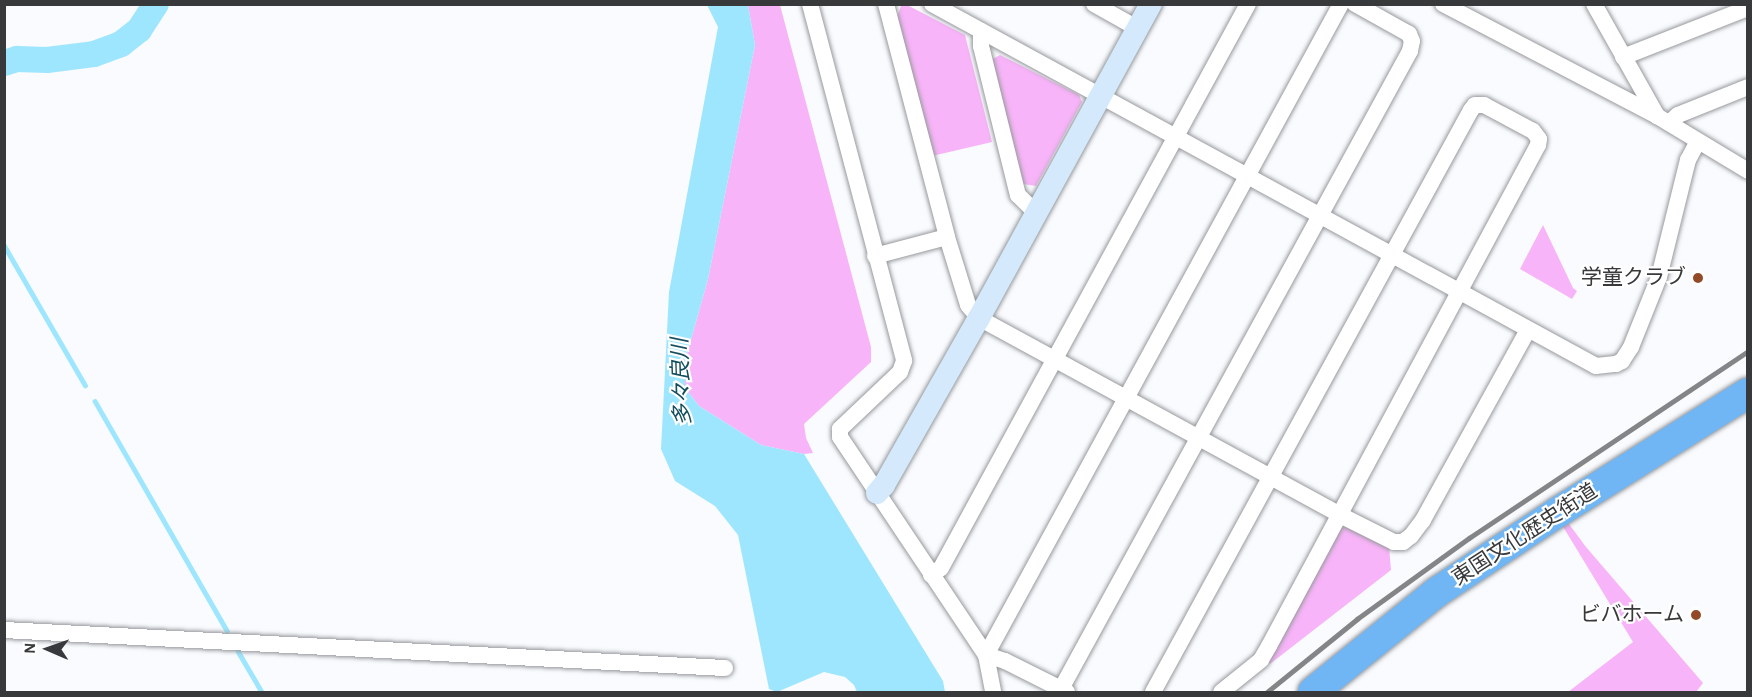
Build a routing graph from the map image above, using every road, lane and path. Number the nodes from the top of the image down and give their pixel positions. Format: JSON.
{"nodes":[{"id":1,"x":810,"y":4,"type":"edge"},
{"id":2,"x":886,"y":4,"type":"edge"},
{"id":3,"x":932,"y":4,"type":"edge"},
{"id":4,"x":1094,"y":4,"type":"edge"},
{"id":5,"x":1151,"y":4,"type":"edge"},
{"id":6,"x":1248,"y":4,"type":"edge"},
{"id":7,"x":1341,"y":4,"type":"edge"},
{"id":8,"x":1355,"y":4,"type":"edge"},
{"id":9,"x":1443,"y":4,"type":"edge"},
{"id":10,"x":1594,"y":4,"type":"edge"},
{"id":11,"x":1748,"y":8,"type":"edge"},
{"id":12,"x":1137,"y":27,"type":"junction"},
{"id":13,"x":981,"y":31,"type":"junction"},
{"id":14,"x":1623,"y":57,"type":"junction"},
{"id":15,"x":1748,"y":87,"type":"edge"},
{"id":16,"x":1100,"y":96,"type":"junction"},
{"id":17,"x":1663,"y":119,"type":"junction"},
{"id":18,"x":1175,"y":136,"type":"junction"},
{"id":19,"x":1698,"y":141,"type":"junction"},
{"id":20,"x":1748,"y":171,"type":"edge"},
{"id":21,"x":1248,"y":177,"type":"junction"},
{"id":22,"x":1036,"y":213,"type":"junction"},
{"id":23,"x":1320,"y":213,"type":"junction"},
{"id":24,"x":946,"y":237,"type":"junction"},
{"id":25,"x":1392,"y":254,"type":"junction"},
{"id":26,"x":875,"y":255,"type":"junction"},
{"id":27,"x":1459,"y":291,"type":"junction"},
{"id":28,"x":979,"y":318,"type":"junction"},
{"id":29,"x":1528,"y":330,"type":"junction"},
{"id":30,"x":1054,"y":359,"type":"junction"},
{"id":31,"x":1748,"y":393,"type":"edge"},
{"id":32,"x":1127,"y":399,"type":"junction"},
{"id":33,"x":1199,"y":439,"type":"junction"},
{"id":34,"x":1270,"y":478,"type":"junction"},
{"id":35,"x":877,"y":493,"type":"junction"},
{"id":36,"x":1340,"y":515,"type":"junction"},
{"id":37,"x":931,"y":575,"type":"junction"},
{"id":38,"x":4,"y":630,"type":"edge"},
{"id":39,"x":986,"y":655,"type":"junction"},
{"id":40,"x":725,"y":668,"type":"dead end"},
{"id":41,"x":1064,"y":691,"type":"edge"},
{"id":42,"x":993,"y":693,"type":"edge"},
{"id":43,"x":1153,"y":693,"type":"edge"},
{"id":44,"x":1221,"y":693,"type":"edge"},
{"id":45,"x":1313,"y":693,"type":"edge"}],
"edges":[{"from":1,"to":26,"type":"street"},
{"from":2,"to":24,"type":"street"},
{"from":3,"to":13,"type":"street"},
{"from":4,"to":12,"type":"street"},
{"from":5,"to":12,"type":"street"},
{"from":6,"to":18,"type":"street"},
{"from":7,"to":21,"type":"street"},
{"from":8,"to":23,"type":"street"},
{"from":9,"to":17,"type":"street"},
{"from":10,"to":14,"type":"street"},
{"from":11,"to":14,"type":"street"},
{"from":12,"to":16,"type":"street"},
{"from":13,"to":16,"type":"street"},
{"from":13,"to":22,"type":"street"},
{"from":14,"to":17,"type":"street"},
{"from":15,"to":17,"type":"street"},
{"from":16,"to":18,"type":"street"},
{"from":16,"to":22,"type":"street"},
{"from":17,"to":19,"type":"street"},
{"from":18,"to":21,"type":"street"},
{"from":18,"to":30,"type":"street"},
{"from":19,"to":20,"type":"street"},
{"from":19,"to":29,"type":"street"},
{"from":21,"to":23,"type":"street"},
{"from":21,"to":32,"type":"street"},
{"from":22,"to":28,"type":"street"},
{"from":23,"to":25,"type":"street"},
{"from":23,"to":33,"type":"street"},
{"from":24,"to":26,"type":"street"},
{"from":24,"to":28,"type":"street"},
{"from":25,"to":27,"type":"street"},
{"from":25,"to":27,"type":"street"},
{"from":25,"to":34,"type":"street"},
{"from":26,"to":35,"type":"street"},
{"from":27,"to":29,"type":"street"},
{"from":27,"to":36,"type":"street"},
{"from":28,"to":30,"type":"street"},
{"from":28,"to":35,"type":"street"},
{"from":29,"to":36,"type":"street"},
{"from":30,"to":32,"type":"street"},
{"from":30,"to":37,"type":"street"},
{"from":31,"to":45,"type":"highway","name":"東国文化歴史街道"},
{"from":32,"to":33,"type":"street"},
{"from":32,"to":39,"type":"street"},
{"from":33,"to":34,"type":"street"},
{"from":33,"to":41,"type":"street"},
{"from":34,"to":36,"type":"street"},
{"from":34,"to":43,"type":"street"},
{"from":35,"to":37,"type":"street"},
{"from":36,"to":44,"type":"street"},
{"from":37,"to":39,"type":"street"},
{"from":38,"to":40,"type":"street"},
{"from":39,"to":41,"type":"street"},
{"from":39,"to":42,"type":"street"}]}
